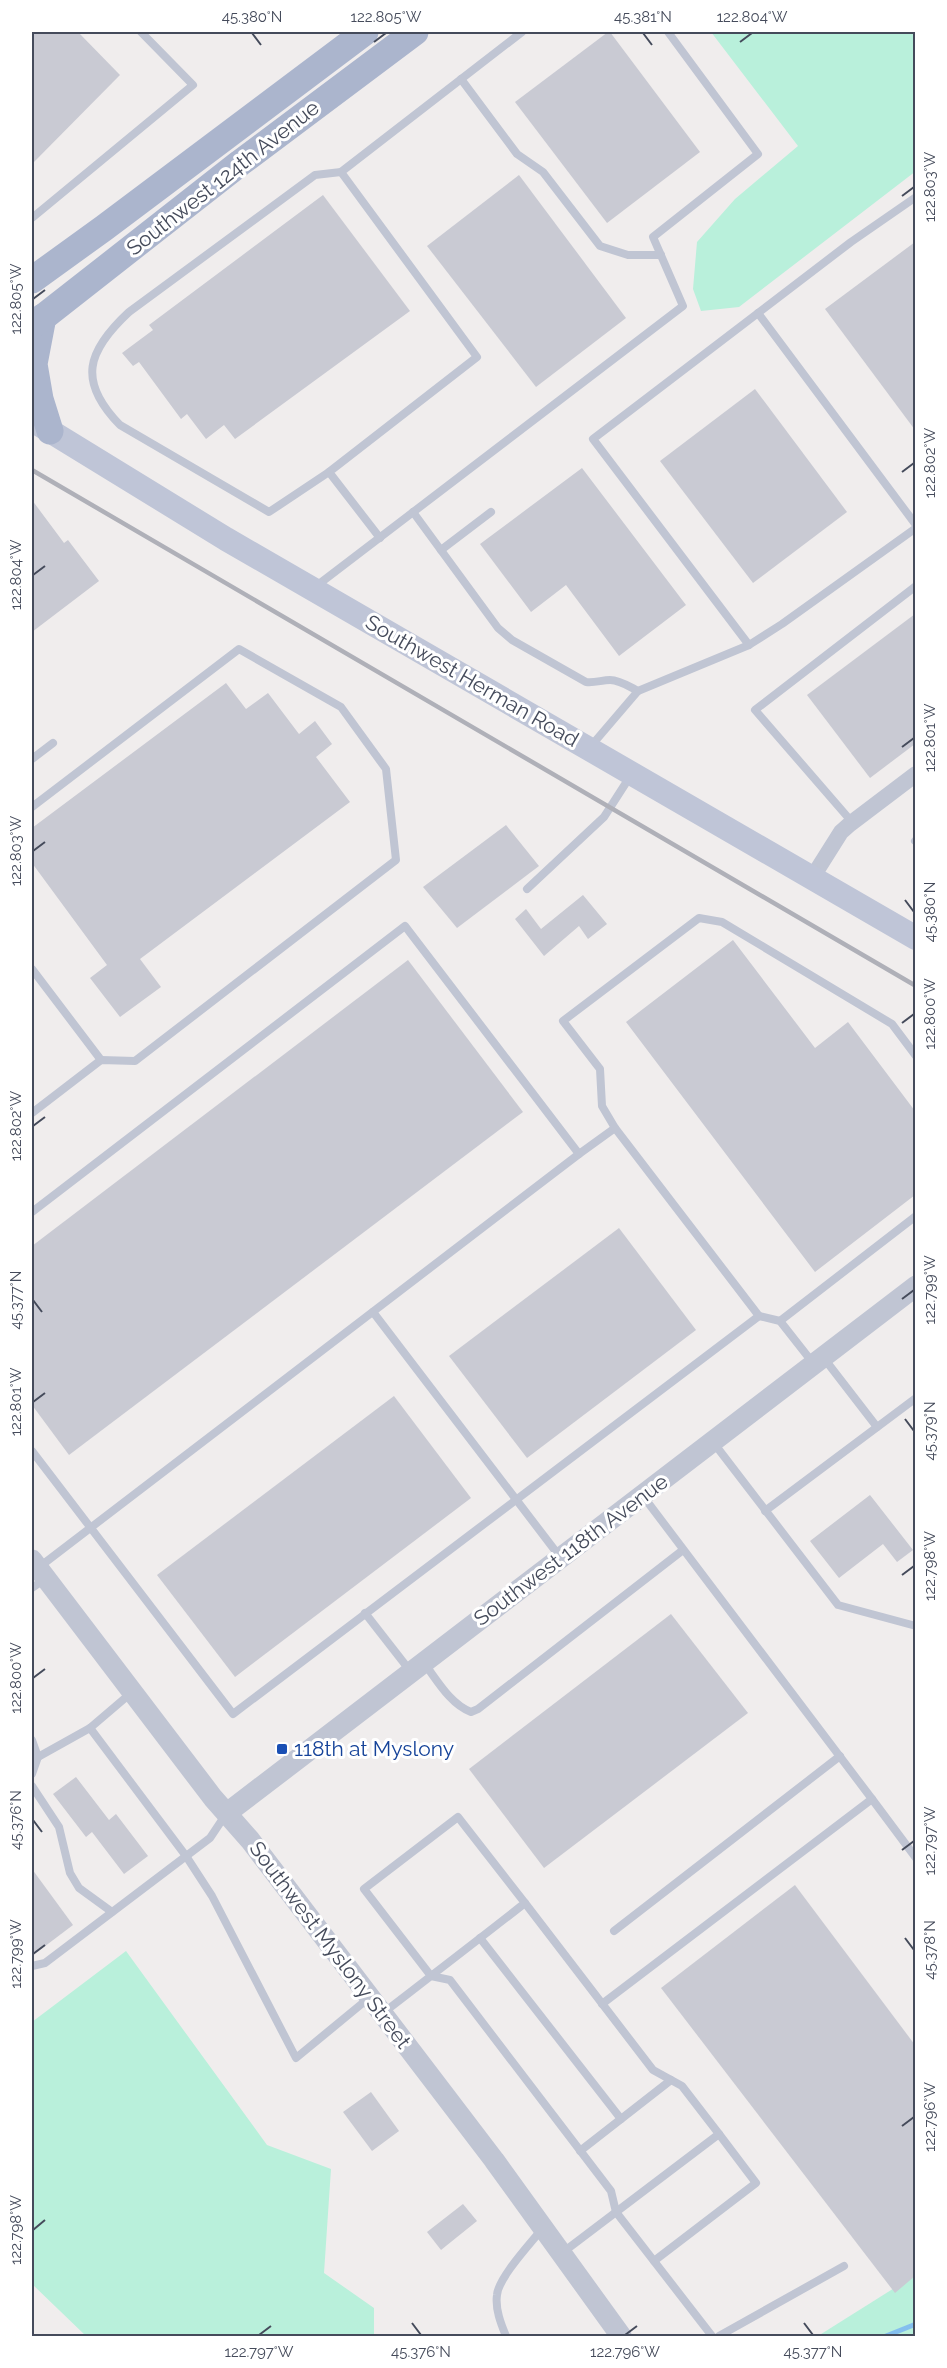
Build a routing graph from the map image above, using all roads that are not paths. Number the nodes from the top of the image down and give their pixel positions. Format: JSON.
{"nodes":[{"id":1,"x":141,"y":32,"type":"edge"},
{"id":2,"x":365,"y":32,"type":"edge"},
{"id":3,"x":415,"y":32,"type":"edge"},
{"id":4,"x":522,"y":32,"type":"edge"},
{"id":5,"x":668,"y":32,"type":"edge"},
{"id":6,"x":461,"y":79,"type":"junction"},
{"id":7,"x":341,"y":172,"type":"junction"},
{"id":8,"x":915,"y":197,"type":"edge"},
{"id":9,"x":32,"y":218,"type":"edge"},
{"id":10,"x":661,"y":255,"type":"junction"},
{"id":11,"x":32,"y":280,"type":"edge"},
{"id":12,"x":758,"y":313,"type":"junction"},
{"id":13,"x":37,"y":322,"type":"edge"},
{"id":14,"x":41,"y":426,"type":"edge"},
{"id":15,"x":328,"y":472,"type":"junction"},
{"id":16,"x":413,"y":512,"type":"junction"},
{"id":17,"x":491,"y":512,"type":"dead end"},
{"id":18,"x":915,"y":526,"type":"edge"},
{"id":19,"x":380,"y":538,"type":"junction"},
{"id":20,"x":441,"y":550,"type":"junction"},
{"id":21,"x":915,"y":586,"type":"edge"},
{"id":22,"x":312,"y":589,"type":"junction"},
{"id":23,"x":749,"y":645,"type":"junction"},
{"id":24,"x":638,"y":691,"type":"junction"},
{"id":25,"x":53,"y":743,"type":"dead end"},
{"id":26,"x":589,"y":749,"type":"junction"},
{"id":27,"x":32,"y":759,"type":"edge"},
{"id":28,"x":632,"y":774,"type":"junction"},
{"id":29,"x":915,"y":774,"type":"edge"},
{"id":30,"x":32,"y":807,"type":"edge"},
{"id":31,"x":852,"y":822,"type":"junction"},
{"id":32,"x":812,"y":878,"type":"junction"},
{"id":33,"x":527,"y":889,"type":"dead end"},
{"id":34,"x":915,"y":938,"type":"edge"},
{"id":35,"x":32,"y":969,"type":"edge"},
{"id":36,"x":915,"y":1056,"type":"edge"},
{"id":37,"x":101,"y":1060,"type":"junction"},
{"id":38,"x":32,"y":1113,"type":"edge"},
{"id":39,"x":615,"y":1128,"type":"junction"},
{"id":40,"x":579,"y":1154,"type":"junction"},
{"id":41,"x":32,"y":1212,"type":"edge"},
{"id":42,"x":915,"y":1216,"type":"edge"},
{"id":43,"x":915,"y":1286,"type":"edge"},
{"id":44,"x":373,"y":1312,"type":"junction"},
{"id":45,"x":759,"y":1316,"type":"junction"},
{"id":46,"x":780,"y":1321,"type":"junction"},
{"id":47,"x":818,"y":1360,"type":"junction"},
{"id":48,"x":915,"y":1398,"type":"edge"},
{"id":49,"x":877,"y":1427,"type":"junction"},
{"id":50,"x":712,"y":1441,"type":"junction"},
{"id":51,"x":32,"y":1451,"type":"edge"},
{"id":52,"x":642,"y":1495,"type":"junction"},
{"id":53,"x":516,"y":1499,"type":"junction"},
{"id":54,"x":765,"y":1510,"type":"junction"},
{"id":55,"x":91,"y":1528,"type":"junction"},
{"id":56,"x":683,"y":1550,"type":"junction"},
{"id":57,"x":561,"y":1558,"type":"junction"},
{"id":58,"x":37,"y":1573,"type":"edge"},
{"id":59,"x":365,"y":1614,"type":"junction"},
{"id":60,"x":915,"y":1626,"type":"edge"},
{"id":61,"x":417,"y":1667,"type":"junction"},
{"id":62,"x":132,"y":1692,"type":"junction"},
{"id":63,"x":90,"y":1728,"type":"junction"},
{"id":64,"x":32,"y":1740,"type":"edge"},
{"id":65,"x":840,"y":1756,"type":"junction"},
{"id":66,"x":38,"y":1757,"type":"junction"},
{"id":67,"x":32,"y":1774,"type":"edge"},
{"id":68,"x":32,"y":1786,"type":"edge"},
{"id":69,"x":872,"y":1799,"type":"junction"},
{"id":70,"x":227,"y":1813,"type":"junction"},
{"id":71,"x":186,"y":1856,"type":"junction"},
{"id":72,"x":915,"y":1858,"type":"edge"},
{"id":73,"x":525,"y":1903,"type":"junction"},
{"id":74,"x":112,"y":1912,"type":"junction"},
{"id":75,"x":614,"y":1931,"type":"dead end"},
{"id":76,"x":480,"y":1938,"type":"junction"},
{"id":77,"x":32,"y":1966,"type":"edge"},
{"id":78,"x":431,"y":1976,"type":"junction"},
{"id":79,"x":602,"y":2004,"type":"junction"},
{"id":80,"x":376,"y":2005,"type":"junction"},
{"id":81,"x":671,"y":2080,"type":"junction"},
{"id":82,"x":621,"y":2119,"type":"junction"},
{"id":83,"x":719,"y":2134,"type":"junction"},
{"id":84,"x":580,"y":2151,"type":"junction"},
{"id":85,"x":616,"y":2212,"type":"junction"},
{"id":86,"x":543,"y":2229,"type":"junction"},
{"id":87,"x":561,"y":2254,"type":"junction"},
{"id":88,"x":654,"y":2261,"type":"junction"},
{"id":89,"x":844,"y":2266,"type":"dead end"},
{"id":90,"x":506,"y":2337,"type":"edge"},
{"id":91,"x":621,"y":2337,"type":"edge"},
{"id":92,"x":712,"y":2337,"type":"edge"},
{"id":93,"x":719,"y":2337,"type":"edge"}],
"edges":[{"from":1,"to":9,"type":"lane"},
{"from":2,"to":11,"type":"main road","name":"Southwest 124th Avenue"},
{"from":3,"to":13,"type":"main road","name":"Southwest 124th Avenue"},
{"from":4,"to":6,"type":"lane"},
{"from":5,"to":10,"type":"lane"},
{"from":6,"to":7,"type":"lane"},
{"from":6,"to":10,"type":"lane"},
{"from":7,"to":15,"type":"lane"},
{"from":7,"to":15,"type":"lane"},
{"from":8,"to":12,"type":"lane"},
{"from":10,"to":16,"type":"lane"},
{"from":12,"to":18,"type":"lane"},
{"from":12,"to":23,"type":"lane"},
{"from":13,"to":14,"type":"main road"},
{"from":14,"to":22,"type":"main road","name":"Southwest Herman Road"},
{"from":15,"to":19,"type":"lane"},
{"from":16,"to":19,"type":"lane"},
{"from":16,"to":20,"type":"lane"},
{"from":17,"to":20,"type":"lane"},
{"from":18,"to":23,"type":"lane"},
{"from":19,"to":22,"type":"lane"},
{"from":20,"to":24,"type":"lane"},
{"from":21,"to":31,"type":"lane"},
{"from":22,"to":26,"type":"main road","name":"Southwest Herman Road"},
{"from":23,"to":24,"type":"lane"},
{"from":24,"to":26,"type":"lane"},
{"from":25,"to":27,"type":"lane"},
{"from":26,"to":28,"type":"main road","name":"Southwest Herman Road"},
{"from":28,"to":32,"type":"main road","name":"Southwest Herman Road"},
{"from":28,"to":33,"type":"lane"},
{"from":29,"to":31,"type":"street"},
{"from":30,"to":37,"type":"lane"},
{"from":31,"to":32,"type":"street"},
{"from":32,"to":34,"type":"main road","name":"Southwest Herman Road"},
{"from":35,"to":37,"type":"lane"},
{"from":36,"to":39,"type":"lane"},
{"from":37,"to":38,"type":"lane"},
{"from":39,"to":40,"type":"lane"},
{"from":39,"to":45,"type":"lane"},
{"from":40,"to":41,"type":"lane"},
{"from":40,"to":44,"type":"lane"},
{"from":42,"to":46,"type":"lane"},
{"from":43,"to":47,"type":"street","name":"Southwest 118th Avenue"},
{"from":44,"to":53,"type":"lane"},
{"from":44,"to":55,"type":"lane"},
{"from":45,"to":46,"type":"lane"},
{"from":45,"to":53,"type":"lane"},
{"from":46,"to":47,"type":"lane"},
{"from":47,"to":49,"type":"lane"},
{"from":47,"to":50,"type":"street","name":"Southwest 118th Avenue"},
{"from":48,"to":49,"type":"lane"},
{"from":49,"to":54,"type":"lane"},
{"from":50,"to":52,"type":"street","name":"Southwest 118th Avenue"},
{"from":50,"to":54,"type":"lane"},
{"from":51,"to":55,"type":"lane"},
{"from":52,"to":56,"type":"lane"},
{"from":52,"to":57,"type":"street","name":"Southwest 118th Avenue"},
{"from":53,"to":57,"type":"lane"},
{"from":53,"to":59,"type":"lane"},
{"from":54,"to":60,"type":"lane"},
{"from":55,"to":58,"type":"lane"},
{"from":55,"to":59,"type":"lane"},
{"from":56,"to":61,"type":"lane"},
{"from":56,"to":65,"type":"lane"},
{"from":57,"to":61,"type":"street","name":"Southwest 118th Avenue"},
{"from":58,"to":62,"type":"street","name":"Southwest Myslony Street"},
{"from":59,"to":61,"type":"lane"},
{"from":61,"to":70,"type":"street","name":"Southwest 118th Avenue"},
{"from":62,"to":63,"type":"lane"},
{"from":62,"to":70,"type":"street","name":"Southwest Myslony Street"},
{"from":63,"to":66,"type":"lane"},
{"from":63,"to":71,"type":"lane"},
{"from":64,"to":66,"type":"lane"},
{"from":65,"to":69,"type":"lane"},
{"from":65,"to":75,"type":"lane"},
{"from":66,"to":67,"type":"lane"},
{"from":68,"to":74,"type":"lane"},
{"from":69,"to":72,"type":"lane"},
{"from":69,"to":79,"type":"lane"},
{"from":70,"to":71,"type":"lane"},
{"from":70,"to":80,"type":"street","name":"Southwest Myslony Street"},
{"from":71,"to":74,"type":"lane"},
{"from":71,"to":80,"type":"lane"},
{"from":73,"to":76,"type":"lane"},
{"from":73,"to":78,"type":"lane"},
{"from":73,"to":79,"type":"lane"},
{"from":74,"to":77,"type":"lane"},
{"from":76,"to":78,"type":"lane"},
{"from":76,"to":82,"type":"lane"},
{"from":78,"to":80,"type":"lane"},
{"from":78,"to":84,"type":"lane"},
{"from":79,"to":81,"type":"lane"},
{"from":80,"to":86,"type":"street","name":"Southwest Myslony Street"},
{"from":81,"to":82,"type":"lane"},
{"from":81,"to":83,"type":"lane"},
{"from":82,"to":84,"type":"lane"},
{"from":83,"to":85,"type":"lane"},
{"from":83,"to":88,"type":"lane"},
{"from":84,"to":85,"type":"lane"},
{"from":85,"to":87,"type":"lane"},
{"from":85,"to":88,"type":"lane"},
{"from":86,"to":87,"type":"street","name":"Southwest Myslony Street"},
{"from":86,"to":90,"type":"lane"},
{"from":87,"to":91,"type":"street","name":"Southwest Myslony Street"},
{"from":88,"to":92,"type":"lane"},
{"from":89,"to":93,"type":"lane"}]}
